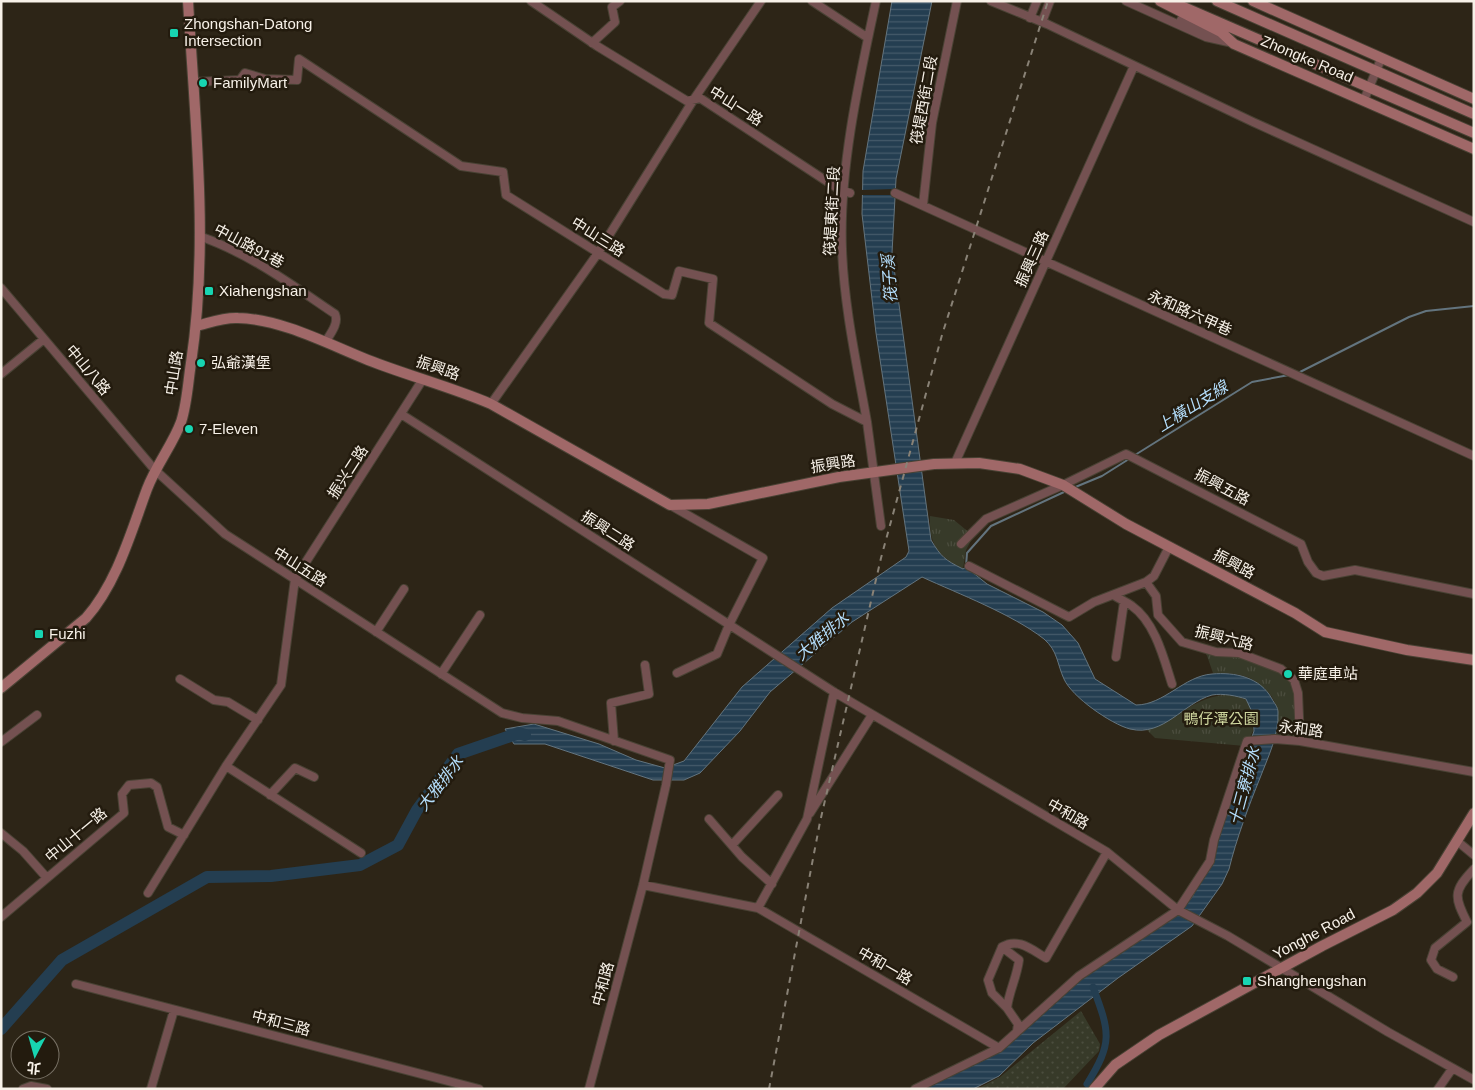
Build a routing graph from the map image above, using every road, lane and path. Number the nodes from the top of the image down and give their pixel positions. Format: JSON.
{"nodes":[{"id":1,"x":188,"y":1,"type":"edge"},
{"id":2,"x":531,"y":1,"type":"edge"},
{"id":3,"x":620,"y":1,"type":"edge"},
{"id":4,"x":761,"y":1,"type":"edge"},
{"id":5,"x":812,"y":1,"type":"edge"},
{"id":6,"x":876,"y":1,"type":"edge"},
{"id":7,"x":957,"y":1,"type":"edge"},
{"id":8,"x":991,"y":1,"type":"edge"},
{"id":9,"x":1037,"y":1,"type":"edge"},
{"id":10,"x":1050,"y":1,"type":"edge"},
{"id":11,"x":1126,"y":1,"type":"edge"},
{"id":12,"x":1138,"y":1,"type":"edge"},
{"id":13,"x":1160,"y":1,"type":"edge"},
{"id":14,"x":1168,"y":1,"type":"edge"},
{"id":15,"x":1217,"y":1,"type":"edge"},
{"id":16,"x":1253,"y":1,"type":"edge"},
{"id":17,"x":1030,"y":18,"type":"junction"},
{"id":18,"x":1042,"y":22,"type":"junction"},
{"id":19,"x":868,"y":38,"type":"junction"},
{"id":20,"x":592,"y":43,"type":"junction"},
{"id":21,"x":1234,"y":44,"type":"junction"},
{"id":22,"x":1381,"y":59,"type":"junction"},
{"id":23,"x":1134,"y":66,"type":"junction"},
{"id":24,"x":1376,"y":72,"type":"junction"},
{"id":25,"x":192,"y":82,"type":"junction"},
{"id":26,"x":1369,"y":88,"type":"junction"},
{"id":27,"x":694,"y":99,"type":"junction"},
{"id":28,"x":1474,"y":99,"type":"edge"},
{"id":29,"x":1364,"y":100,"type":"junction"},
{"id":30,"x":1474,"y":114,"type":"edge"},
{"id":31,"x":1474,"y":132,"type":"edge"},
{"id":32,"x":1474,"y":149,"type":"edge"},
{"id":33,"x":847,"y":192,"type":"junction"},
{"id":34,"x":895,"y":193,"type":"dead end"},
{"id":35,"x":923,"y":205,"type":"junction"},
{"id":36,"x":1474,"y":222,"type":"edge"},
{"id":37,"x":199,"y":236,"type":"junction"},
{"id":38,"x":598,"y":253,"type":"junction"},
{"id":39,"x":1045,"y":263,"type":"junction"},
{"id":40,"x":1,"y":288,"type":"edge"},
{"id":41,"x":196,"y":326,"type":"junction"},
{"id":42,"x":44,"y":339,"type":"junction"},
{"id":43,"x":326,"y":342,"type":"junction"},
{"id":44,"x":1,"y":374,"type":"edge"},
{"id":45,"x":423,"y":379,"type":"junction"},
{"id":46,"x":491,"y":404,"type":"junction"},
{"id":47,"x":401,"y":414,"type":"junction"},
{"id":48,"x":867,"y":422,"type":"junction"},
{"id":49,"x":1474,"y":456,"type":"edge"},
{"id":50,"x":955,"y":463,"type":"junction"},
{"id":51,"x":154,"y":470,"type":"junction"},
{"id":52,"x":875,"y":473,"type":"junction"},
{"id":53,"x":1063,"y":485,"type":"junction"},
{"id":54,"x":670,"y":505,"type":"junction"},
{"id":55,"x":881,"y":526,"type":"dead end"},
{"id":56,"x":961,"y":544,"type":"dead end"},
{"id":57,"x":1169,"y":547,"type":"junction"},
{"id":58,"x":968,"y":566,"type":"dead end"},
{"id":59,"x":295,"y":579,"type":"junction"},
{"id":60,"x":1146,"y":582,"type":"junction"},
{"id":61,"x":404,"y":589,"type":"dead end"},
{"id":62,"x":1474,"y":594,"type":"edge"},
{"id":63,"x":1115,"y":596,"type":"junction"},
{"id":64,"x":1124,"y":602,"type":"junction"},
{"id":65,"x":480,"y":615,"type":"dead end"},
{"id":66,"x":728,"y":625,"type":"junction"},
{"id":67,"x":376,"y":632,"type":"junction"},
{"id":68,"x":1116,"y":657,"type":"dead end"},
{"id":69,"x":1474,"y":660,"type":"edge"},
{"id":70,"x":645,"y":665,"type":"dead end"},
{"id":71,"x":799,"y":670,"type":"joint"},
{"id":72,"x":678,"y":673,"type":"dead end"},
{"id":73,"x":441,"y":674,"type":"junction"},
{"id":74,"x":180,"y":679,"type":"dead end"},
{"id":75,"x":1172,"y":684,"type":"dead end"},
{"id":76,"x":1,"y":688,"type":"edge"},
{"id":77,"x":834,"y":692,"type":"junction"},
{"id":78,"x":37,"y":715,"type":"dead end"},
{"id":79,"x":872,"y":715,"type":"junction"},
{"id":80,"x":258,"y":720,"type":"junction"},
{"id":81,"x":1300,"y":741,"type":"junction"},
{"id":82,"x":1,"y":742,"type":"edge"},
{"id":83,"x":614,"y":742,"type":"junction"},
{"id":84,"x":670,"y":760,"type":"joint"},
{"id":85,"x":226,"y":766,"type":"junction"},
{"id":86,"x":1474,"y":772,"type":"edge"},
{"id":87,"x":314,"y":778,"type":"dead end"},
{"id":88,"x":270,"y":795,"type":"junction"},
{"id":89,"x":778,"y":795,"type":"dead end"},
{"id":90,"x":1474,"y":813,"type":"edge"},
{"id":91,"x":709,"y":819,"type":"dead end"},
{"id":92,"x":807,"y":819,"type":"junction"},
{"id":93,"x":1,"y":833,"type":"edge"},
{"id":94,"x":184,"y":835,"type":"junction"},
{"id":95,"x":1457,"y":841,"type":"junction"},
{"id":96,"x":732,"y":845,"type":"junction"},
{"id":97,"x":1107,"y":852,"type":"junction"},
{"id":98,"x":362,"y":853,"type":"dead end"},
{"id":99,"x":1474,"y":855,"type":"edge"},
{"id":100,"x":1474,"y":869,"type":"edge"},
{"id":101,"x":47,"y":878,"type":"junction"},
{"id":102,"x":772,"y":884,"type":"junction"},
{"id":103,"x":643,"y":886,"type":"junction"},
{"id":104,"x":148,"y":893,"type":"dead end"},
{"id":105,"x":758,"y":908,"type":"junction"},
{"id":106,"x":1179,"y":910,"type":"junction"},
{"id":107,"x":1,"y":916,"type":"edge"},
{"id":108,"x":1002,"y":947,"type":"junction"},
{"id":109,"x":1282,"y":968,"type":"junction"},
{"id":110,"x":1453,"y":977,"type":"dead end"},
{"id":111,"x":76,"y":984,"type":"dead end"},
{"id":112,"x":1007,"y":1008,"type":"junction"},
{"id":113,"x":174,"y":1010,"type":"junction"},
{"id":114,"x":1017,"y":1031,"type":"junction"},
{"id":115,"x":999,"y":1048,"type":"junction"},
{"id":116,"x":1452,"y":1069,"type":"junction"},
{"id":117,"x":1474,"y":1080,"type":"edge"},
{"id":118,"x":23,"y":1089,"type":"edge"},
{"id":119,"x":47,"y":1089,"type":"edge"},
{"id":120,"x":151,"y":1089,"type":"edge"},
{"id":121,"x":479,"y":1089,"type":"edge"},
{"id":122,"x":589,"y":1089,"type":"edge"},
{"id":123,"x":915,"y":1089,"type":"edge"},
{"id":124,"x":1094,"y":1089,"type":"edge"},
{"id":125,"x":1438,"y":1089,"type":"edge"}],
"edges":[{"from":1,"to":25,"type":"street","name":"中山路"},
{"from":2,"to":20,"type":"street","name":"中山一路"},
{"from":3,"to":20,"type":"street"},
{"from":4,"to":27,"type":"street"},
{"from":5,"to":19,"type":"street"},
{"from":6,"to":19,"type":"street","name":"筏堤東街二段"},
{"from":7,"to":35,"type":"street","name":"筏堤西街二段"},
{"from":8,"to":17,"type":"street"},
{"from":9,"to":17,"type":"street"},
{"from":10,"to":18,"type":"street"},
{"from":11,"to":21,"type":"street","name":"Zhongke Road"},
{"from":12,"to":21,"type":"street"},
{"from":13,"to":21,"type":"street"},
{"from":14,"to":26,"type":"street","name":"Zhongke Road"},
{"from":15,"to":24,"type":"street","name":"Zhongke Road"},
{"from":16,"to":22,"type":"street","name":"Zhongke Road"},
{"from":17,"to":18,"type":"street"},
{"from":18,"to":23,"type":"street"},
{"from":19,"to":33,"type":"street","name":"筏堤東街二段"},
{"from":20,"to":27,"type":"street","name":"中山一路"},
{"from":21,"to":29,"type":"street","name":"Zhongke Road"},
{"from":22,"to":24,"type":"street"},
{"from":22,"to":28,"type":"street","name":"Zhongke Road"},
{"from":23,"to":36,"type":"street"},
{"from":23,"to":39,"type":"street","name":"振興三路"},
{"from":24,"to":26,"type":"street"},
{"from":24,"to":30,"type":"street","name":"Zhongke Road"},
{"from":25,"to":37,"type":"street","name":"中山路"},
{"from":25,"to":38,"type":"street","name":"中山三路"},
{"from":26,"to":29,"type":"street"},
{"from":26,"to":31,"type":"street","name":"Zhongke Road"},
{"from":27,"to":33,"type":"street","name":"中山一路"},
{"from":27,"to":38,"type":"street"},
{"from":29,"to":32,"type":"street","name":"Zhongke Road"},
{"from":33,"to":48,"type":"street","name":"筏堤東街二段"},
{"from":34,"to":35,"type":"street","name":"永和路六甲巷"},
{"from":35,"to":39,"type":"street","name":"永和路六甲巷"},
{"from":37,"to":41,"type":"street","name":"中山路"},
{"from":37,"to":43,"type":"street","name":"中山路91巷"},
{"from":38,"to":46,"type":"street"},
{"from":38,"to":48,"type":"street","name":"中山三路"},
{"from":39,"to":49,"type":"street","name":"永和路六甲巷"},
{"from":39,"to":50,"type":"street","name":"振興三路"},
{"from":40,"to":42,"type":"street","name":"中山八路"},
{"from":41,"to":43,"type":"street","name":"振興路"},
{"from":41,"to":51,"type":"street","name":"中山路"},
{"from":42,"to":44,"type":"street"},
{"from":42,"to":51,"type":"street","name":"中山八路"},
{"from":43,"to":45,"type":"street","name":"振興路"},
{"from":45,"to":46,"type":"street","name":"振興路"},
{"from":45,"to":47,"type":"street","name":"振兴二路"},
{"from":46,"to":54,"type":"street","name":"振興路"},
{"from":47,"to":59,"type":"street","name":"振兴二路"},
{"from":47,"to":66,"type":"street","name":"振興二路"},
{"from":48,"to":52,"type":"street"},
{"from":50,"to":52,"type":"street","name":"振興路"},
{"from":50,"to":53,"type":"street","name":"振興路"},
{"from":51,"to":59,"type":"street","name":"中山五路"},
{"from":51,"to":76,"type":"street","name":"中山路"},
{"from":52,"to":54,"type":"street","name":"振興路"},
{"from":52,"to":55,"type":"street"},
{"from":53,"to":56,"type":"street","name":"振興五路"},
{"from":53,"to":57,"type":"street","name":"振興路"},
{"from":53,"to":62,"type":"street","name":"振興五路"},
{"from":54,"to":66,"type":"street"},
{"from":57,"to":60,"type":"street"},
{"from":57,"to":69,"type":"street","name":"振興路"},
{"from":58,"to":63,"type":"street"},
{"from":59,"to":67,"type":"street","name":"中山五路"},
{"from":59,"to":80,"type":"street"},
{"from":60,"to":63,"type":"street"},
{"from":60,"to":81,"type":"street","name":"振興六路"},
{"from":61,"to":67,"type":"street"},
{"from":63,"to":64,"type":"street"},
{"from":64,"to":68,"type":"street"},
{"from":64,"to":75,"type":"street"},
{"from":65,"to":73,"type":"street"},
{"from":66,"to":71,"type":"street","name":"振興二路"},
{"from":66,"to":72,"type":"street"},
{"from":67,"to":73,"type":"street","name":"中山五路"},
{"from":70,"to":83,"type":"street"},
{"from":71,"to":77,"type":"street","name":"中和路"},
{"from":73,"to":83,"type":"street","name":"中山五路"},
{"from":74,"to":80,"type":"street"},
{"from":77,"to":79,"type":"street","name":"中和路"},
{"from":77,"to":92,"type":"street"},
{"from":78,"to":82,"type":"street"},
{"from":79,"to":92,"type":"street"},
{"from":79,"to":97,"type":"street","name":"中和路"},
{"from":80,"to":85,"type":"street"},
{"from":81,"to":86,"type":"street","name":"永和路"},
{"from":81,"to":106,"type":"street","name":"永和路"},
{"from":83,"to":84,"type":"street","name":"中山五路"},
{"from":84,"to":103,"type":"street","name":"中和路"},
{"from":85,"to":88,"type":"street"},
{"from":85,"to":94,"type":"street"},
{"from":87,"to":88,"type":"street"},
{"from":88,"to":98,"type":"street"},
{"from":89,"to":96,"type":"street"},
{"from":90,"to":95,"type":"street","name":"Yonghe Road"},
{"from":91,"to":96,"type":"street"},
{"from":92,"to":102,"type":"street"},
{"from":93,"to":101,"type":"street"},
{"from":94,"to":101,"type":"street","name":"中山十一路"},
{"from":94,"to":104,"type":"street"},
{"from":95,"to":99,"type":"street"},
{"from":95,"to":109,"type":"street","name":"Yonghe Road"},
{"from":96,"to":102,"type":"street"},
{"from":97,"to":106,"type":"street","name":"中和路"},
{"from":97,"to":108,"type":"street"},
{"from":100,"to":110,"type":"street"},
{"from":101,"to":107,"type":"street","name":"中山十一路"},
{"from":102,"to":105,"type":"street"},
{"from":103,"to":105,"type":"street"},
{"from":103,"to":122,"type":"street","name":"中和路"},
{"from":105,"to":115,"type":"street","name":"中和一路"},
{"from":106,"to":109,"type":"street","name":"中和路"},
{"from":106,"to":114,"type":"street"},
{"from":108,"to":112,"type":"street"},
{"from":108,"to":112,"type":"street"},
{"from":109,"to":116,"type":"street"},
{"from":109,"to":124,"type":"street","name":"Yonghe Road"},
{"from":111,"to":113,"type":"street","name":"中和三路"},
{"from":112,"to":114,"type":"street"},
{"from":113,"to":120,"type":"street"},
{"from":113,"to":121,"type":"street","name":"中和三路"},
{"from":114,"to":115,"type":"street"},
{"from":115,"to":123,"type":"street"},
{"from":116,"to":117,"type":"street"},
{"from":116,"to":125,"type":"street"},
{"from":118,"to":119,"type":"street"}]}
